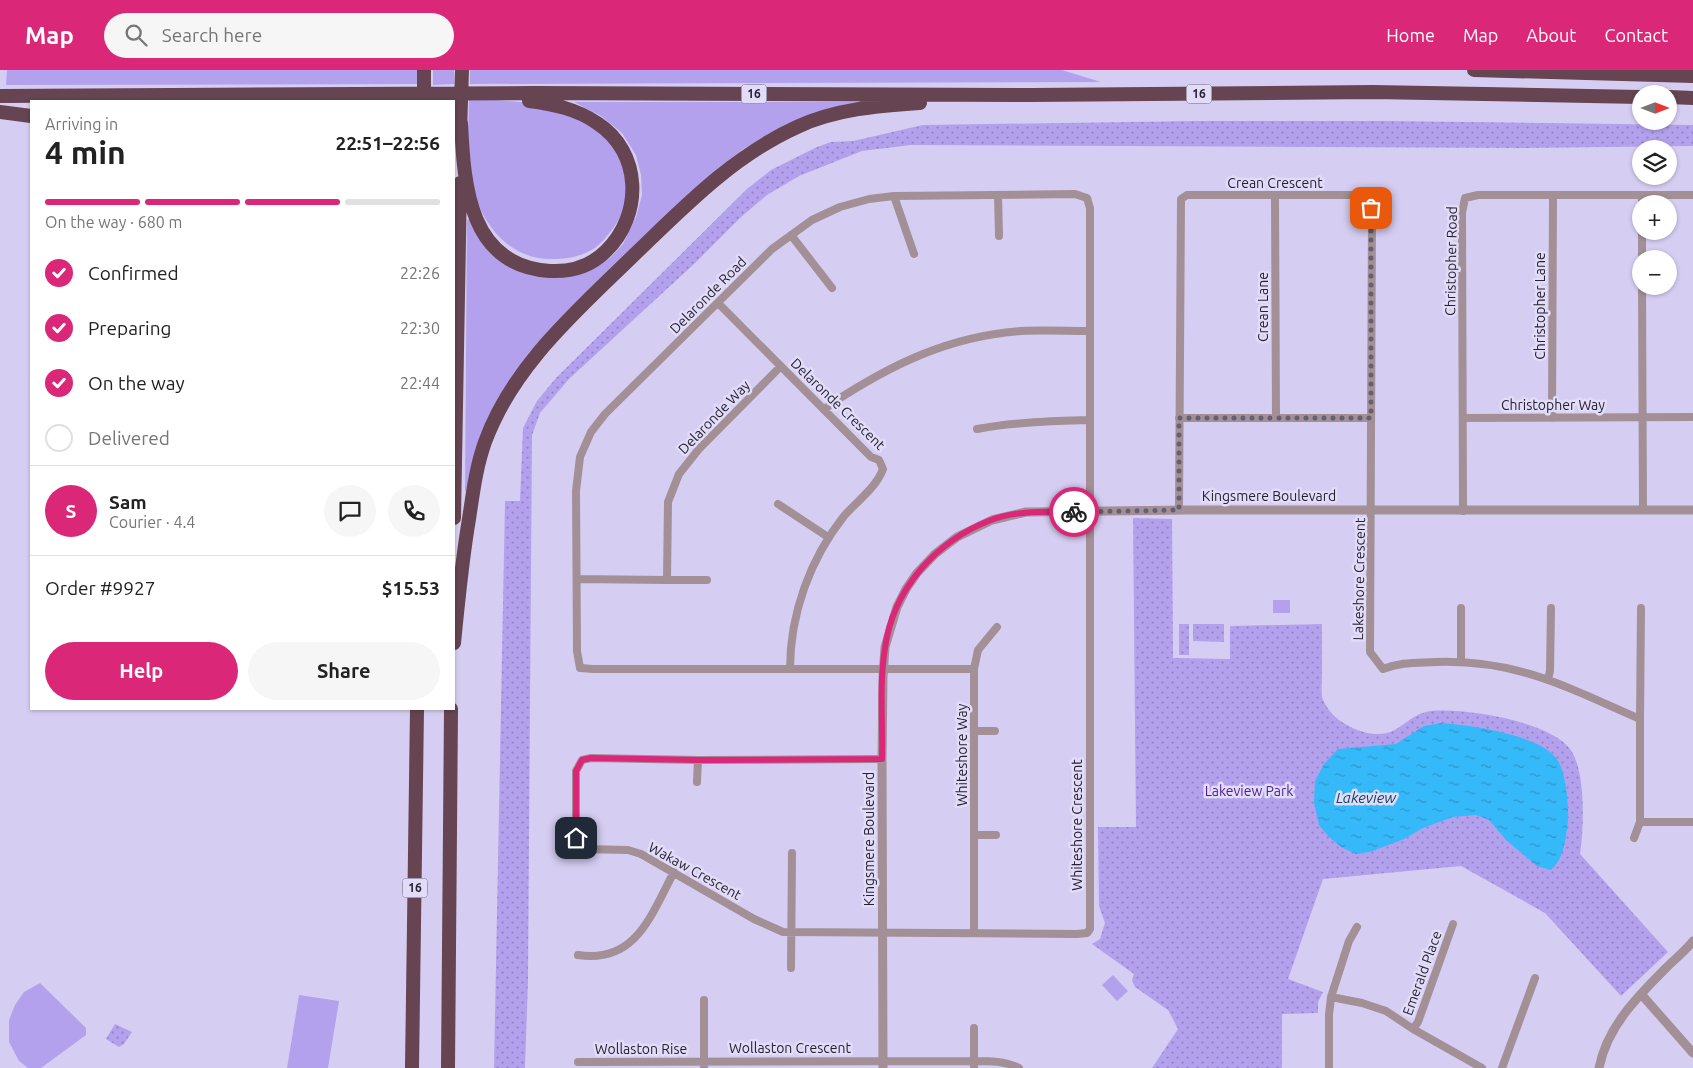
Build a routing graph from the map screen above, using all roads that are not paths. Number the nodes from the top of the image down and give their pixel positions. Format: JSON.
{"nodes":[{"id":1,"x":424,"y":70,"type":"edge"},
{"id":2,"x":462,"y":70,"type":"edge"},
{"id":3,"x":1474,"y":70,"type":"edge"},
{"id":4,"x":1693,"y":76,"type":"edge"},
{"id":5,"x":441,"y":94,"type":"junction"},
{"id":6,"x":476,"y":94,"type":"junction"},
{"id":7,"x":0,"y":96,"type":"edge"},
{"id":8,"x":1031,"y":96,"type":"junction"},
{"id":9,"x":1632,"y":97,"type":"edge"},
{"id":10,"x":1678,"y":98,"type":"edge"},
{"id":11,"x":1693,"y":98,"type":"edge"},
{"id":12,"x":376,"y":100,"type":"edge"},
{"id":13,"x":424,"y":100,"type":"edge"},
{"id":14,"x":0,"y":112,"type":"edge"},
{"id":15,"x":30,"y":116,"type":"edge"},
{"id":16,"x":460,"y":123,"type":"junction"},
{"id":17,"x":998,"y":195,"type":"junction"},
{"id":18,"x":1552,"y":195,"type":"junction"},
{"id":19,"x":1632,"y":195,"type":"edge"},
{"id":20,"x":1677,"y":195,"type":"edge"},
{"id":21,"x":1693,"y":195,"type":"edge"},
{"id":22,"x":894,"y":196,"type":"junction"},
{"id":23,"x":1275,"y":196,"type":"junction"},
{"id":24,"x":791,"y":235,"type":"junction"},
{"id":25,"x":999,"y":236,"type":"dead end"},
{"id":26,"x":914,"y":254,"type":"dead end"},
{"id":27,"x":832,"y":288,"type":"dead end"},
{"id":28,"x":1642,"y":295,"type":"edge"},
{"id":29,"x":718,"y":303,"type":"junction"},
{"id":30,"x":1090,"y":331,"type":"junction"},
{"id":31,"x":781,"y":366,"type":"junction"},
{"id":32,"x":824,"y":410,"type":"junction"},
{"id":33,"x":1642,"y":417,"type":"junction"},
{"id":34,"x":1693,"y":417,"type":"edge"},
{"id":35,"x":1179,"y":418,"type":"junction"},
{"id":36,"x":1276,"y":418,"type":"junction"},
{"id":37,"x":1371,"y":418,"type":"junction"},
{"id":38,"x":1463,"y":418,"type":"junction"},
{"id":39,"x":1552,"y":418,"type":"junction"},
{"id":40,"x":1090,"y":420,"type":"junction"},
{"id":41,"x":977,"y":429,"type":"dead end"},
{"id":42,"x":455,"y":452,"type":"edge"},
{"id":43,"x":778,"y":504,"type":"dead end"},
{"id":44,"x":1179,"y":510,"type":"junction"},
{"id":45,"x":1372,"y":510,"type":"junction"},
{"id":46,"x":1643,"y":510,"type":"junction"},
{"id":47,"x":1693,"y":510,"type":"edge"},
{"id":48,"x":1463,"y":511,"type":"junction"},
{"id":49,"x":1090,"y":512,"type":"junction"},
{"id":50,"x":828,"y":537,"type":"junction"},
{"id":51,"x":577,"y":579,"type":"junction"},
{"id":52,"x":667,"y":580,"type":"junction"},
{"id":53,"x":707,"y":580,"type":"dead end"},
{"id":54,"x":1461,"y":608,"type":"dead end"},
{"id":55,"x":1551,"y":608,"type":"dead end"},
{"id":56,"x":1641,"y":608,"type":"dead end"},
{"id":57,"x":997,"y":627,"type":"dead end"},
{"id":58,"x":455,"y":634,"type":"edge"},
{"id":59,"x":1461,"y":661,"type":"junction"},
{"id":60,"x":790,"y":669,"type":"junction"},
{"id":61,"x":883,"y":669,"type":"junction"},
{"id":62,"x":974,"y":669,"type":"junction"},
{"id":63,"x":1548,"y":679,"type":"junction"},
{"id":64,"x":417,"y":710,"type":"edge"},
{"id":65,"x":451,"y":710,"type":"edge"},
{"id":66,"x":1640,"y":719,"type":"junction"},
{"id":67,"x":974,"y":730,"type":"junction"},
{"id":68,"x":995,"y":730,"type":"dead end"},
{"id":69,"x":882,"y":759,"type":"junction"},
{"id":70,"x":698,"y":760,"type":"junction"},
{"id":71,"x":697,"y":782,"type":"dead end"},
{"id":72,"x":1640,"y":822,"type":"junction"},
{"id":73,"x":1693,"y":822,"type":"edge"},
{"id":74,"x":975,"y":835,"type":"junction"},
{"id":75,"x":996,"y":836,"type":"dead end"},
{"id":76,"x":1634,"y":838,"type":"dead end"},
{"id":77,"x":792,"y":853,"type":"dead end"},
{"id":78,"x":674,"y":872,"type":"junction"},
{"id":79,"x":1453,"y":924,"type":"dead end"},
{"id":80,"x":1357,"y":927,"type":"dead end"},
{"id":81,"x":791,"y":933,"type":"junction"},
{"id":82,"x":883,"y":933,"type":"junction"},
{"id":83,"x":974,"y":933,"type":"junction"},
{"id":84,"x":1693,"y":941,"type":"edge"},
{"id":85,"x":578,"y":955,"type":"dead end"},
{"id":86,"x":791,"y":968,"type":"dead end"},
{"id":87,"x":1535,"y":978,"type":"dead end"},
{"id":88,"x":1641,"y":994,"type":"junction"},
{"id":89,"x":1332,"y":997,"type":"junction"},
{"id":90,"x":704,"y":1000,"type":"dead end"},
{"id":91,"x":974,"y":1028,"type":"dead end"},
{"id":92,"x":1413,"y":1029,"type":"junction"},
{"id":93,"x":1693,"y":1053,"type":"edge"},
{"id":94,"x":578,"y":1062,"type":"dead end"},
{"id":95,"x":883,"y":1064,"type":"edge"},
{"id":96,"x":974,"y":1064,"type":"edge"},
{"id":97,"x":704,"y":1065,"type":"edge"},
{"id":98,"x":412,"y":1068,"type":"edge"},
{"id":99,"x":448,"y":1068,"type":"edge"},
{"id":100,"x":1019,"y":1068,"type":"edge"},
{"id":101,"x":1329,"y":1068,"type":"edge"},
{"id":102,"x":1482,"y":1068,"type":"edge"},
{"id":103,"x":1502,"y":1068,"type":"edge"},
{"id":104,"x":1599,"y":1068,"type":"edge"}],
"edges":[{"from":1,"to":13,"type":"highway"},
{"from":2,"to":16,"type":"highway"},
{"from":3,"to":4,"type":"highway"},
{"from":5,"to":6,"type":"highway"},
{"from":5,"to":7,"type":"highway"},
{"from":5,"to":12,"type":"highway"},
{"from":6,"to":8,"type":"highway","number":"16"},
{"from":6,"to":16,"type":"highway"},
{"from":8,"to":9,"type":"highway","number":"16"},
{"from":8,"to":58,"type":"highway"},
{"from":10,"to":11,"type":"highway"},
{"from":14,"to":15,"type":"highway"},
{"from":16,"to":42,"type":"highway"},
{"from":17,"to":22,"type":"street","name":"Delaronde Road"},
{"from":17,"to":25,"type":"street"},
{"from":17,"to":30,"type":"street","name":"Delaronde Road"},
{"from":18,"to":19,"type":"street","name":"Christopher Road"},
{"from":18,"to":38,"type":"street","name":"Christopher Road"},
{"from":18,"to":39,"type":"street","name":"Christopher Lane"},
{"from":20,"to":21,"type":"street","name":"Christopher Road"},
{"from":22,"to":24,"type":"street","name":"Delaronde Road"},
{"from":22,"to":26,"type":"street"},
{"from":23,"to":35,"type":"street","name":"Crean Crescent"},
{"from":23,"to":36,"type":"street","name":"Crean Lane"},
{"from":23,"to":37,"type":"street","name":"Crean Crescent"},
{"from":24,"to":27,"type":"street"},
{"from":24,"to":29,"type":"street","name":"Delaronde Road"},
{"from":28,"to":33,"type":"street"},
{"from":29,"to":31,"type":"street","name":"Delaronde Crescent"},
{"from":29,"to":51,"type":"street","name":"Delaronde Road"},
{"from":30,"to":32,"type":"street"},
{"from":30,"to":40,"type":"street","name":"Delaronde Road"},
{"from":31,"to":32,"type":"street","name":"Delaronde Crescent"},
{"from":31,"to":52,"type":"street","name":"Delaronde Way"},
{"from":32,"to":50,"type":"street","name":"Delaronde Crescent"},
{"from":33,"to":34,"type":"street","name":"Christopher Way"},
{"from":33,"to":39,"type":"street","name":"Christopher Way"},
{"from":33,"to":46,"type":"street"},
{"from":35,"to":36,"type":"street"},
{"from":35,"to":44,"type":"street","name":"Crean Crescent"},
{"from":36,"to":37,"type":"street"},
{"from":37,"to":45,"type":"street","name":"Crean Crescent"},
{"from":38,"to":39,"type":"street","name":"Christopher Way"},
{"from":38,"to":48,"type":"street","name":"Christopher Road"},
{"from":40,"to":41,"type":"street"},
{"from":40,"to":49,"type":"street","name":"Delaronde Road"},
{"from":43,"to":50,"type":"street"},
{"from":44,"to":45,"type":"street","name":"Kingsmere Boulevard"},
{"from":44,"to":49,"type":"street","name":"Kingsmere Boulevard"},
{"from":45,"to":48,"type":"street","name":"Kingsmere Boulevard"},
{"from":45,"to":59,"type":"street","name":"Lakeshore Crescent"},
{"from":46,"to":47,"type":"street","name":"Kingsmere Boulevard"},
{"from":46,"to":48,"type":"street","name":"Kingsmere Boulevard"},
{"from":49,"to":61,"type":"street","name":"Kingsmere Boulevard"},
{"from":49,"to":83,"type":"street","name":"Whiteshore Crescent"},
{"from":50,"to":60,"type":"street","name":"Delaronde Crescent"},
{"from":51,"to":52,"type":"street"},
{"from":51,"to":60,"type":"street","name":"Delaronde Road"},
{"from":52,"to":53,"type":"street"},
{"from":54,"to":59,"type":"street"},
{"from":55,"to":63,"type":"street"},
{"from":56,"to":66,"type":"street"},
{"from":57,"to":62,"type":"street","name":"Whiteshore Way"},
{"from":59,"to":63,"type":"street","name":"Lakeshore Crescent"},
{"from":60,"to":61,"type":"street","name":"Delaronde Road"},
{"from":61,"to":62,"type":"street"},
{"from":61,"to":69,"type":"street","name":"Kingsmere Boulevard"},
{"from":62,"to":67,"type":"street","name":"Whiteshore Way"},
{"from":63,"to":66,"type":"street","name":"Lakeshore Crescent"},
{"from":64,"to":98,"type":"highway","number":"16"},
{"from":65,"to":99,"type":"highway"},
{"from":66,"to":72,"type":"street"},
{"from":67,"to":68,"type":"street"},
{"from":67,"to":74,"type":"street","name":"Whiteshore Way"},
{"from":69,"to":70,"type":"street","name":"Wakaw Crescent"},
{"from":69,"to":82,"type":"street","name":"Kingsmere Boulevard"},
{"from":70,"to":71,"type":"street"},
{"from":70,"to":78,"type":"street","name":"Wakaw Crescent"},
{"from":72,"to":73,"type":"street"},
{"from":72,"to":76,"type":"street"},
{"from":74,"to":75,"type":"street"},
{"from":74,"to":83,"type":"street","name":"Whiteshore Way"},
{"from":77,"to":81,"type":"street"},
{"from":78,"to":81,"type":"street","name":"Wakaw Crescent"},
{"from":78,"to":85,"type":"street"},
{"from":79,"to":92,"type":"street","name":"Emerald Place"},
{"from":80,"to":89,"type":"street"},
{"from":81,"to":82,"type":"street","name":"Wakaw Crescent"},
{"from":81,"to":86,"type":"street"},
{"from":82,"to":83,"type":"street","name":"Whiteshore Crescent"},
{"from":82,"to":95,"type":"street","name":"Kingsmere Boulevard"},
{"from":84,"to":88,"type":"street"},
{"from":87,"to":103,"type":"street"},
{"from":88,"to":93,"type":"street"},
{"from":88,"to":104,"type":"street"},
{"from":89,"to":92,"type":"street"},
{"from":89,"to":101,"type":"street"},
{"from":90,"to":97,"type":"street"},
{"from":91,"to":96,"type":"street"},
{"from":92,"to":102,"type":"street"},
{"from":94,"to":97,"type":"street","name":"Wollaston Rise"},
{"from":95,"to":96,"type":"street","name":"Wollaston Crescent"},
{"from":95,"to":97,"type":"street","name":"Wollaston Crescent"},
{"from":96,"to":100,"type":"street","name":"Wollaston Crescent"}]}
